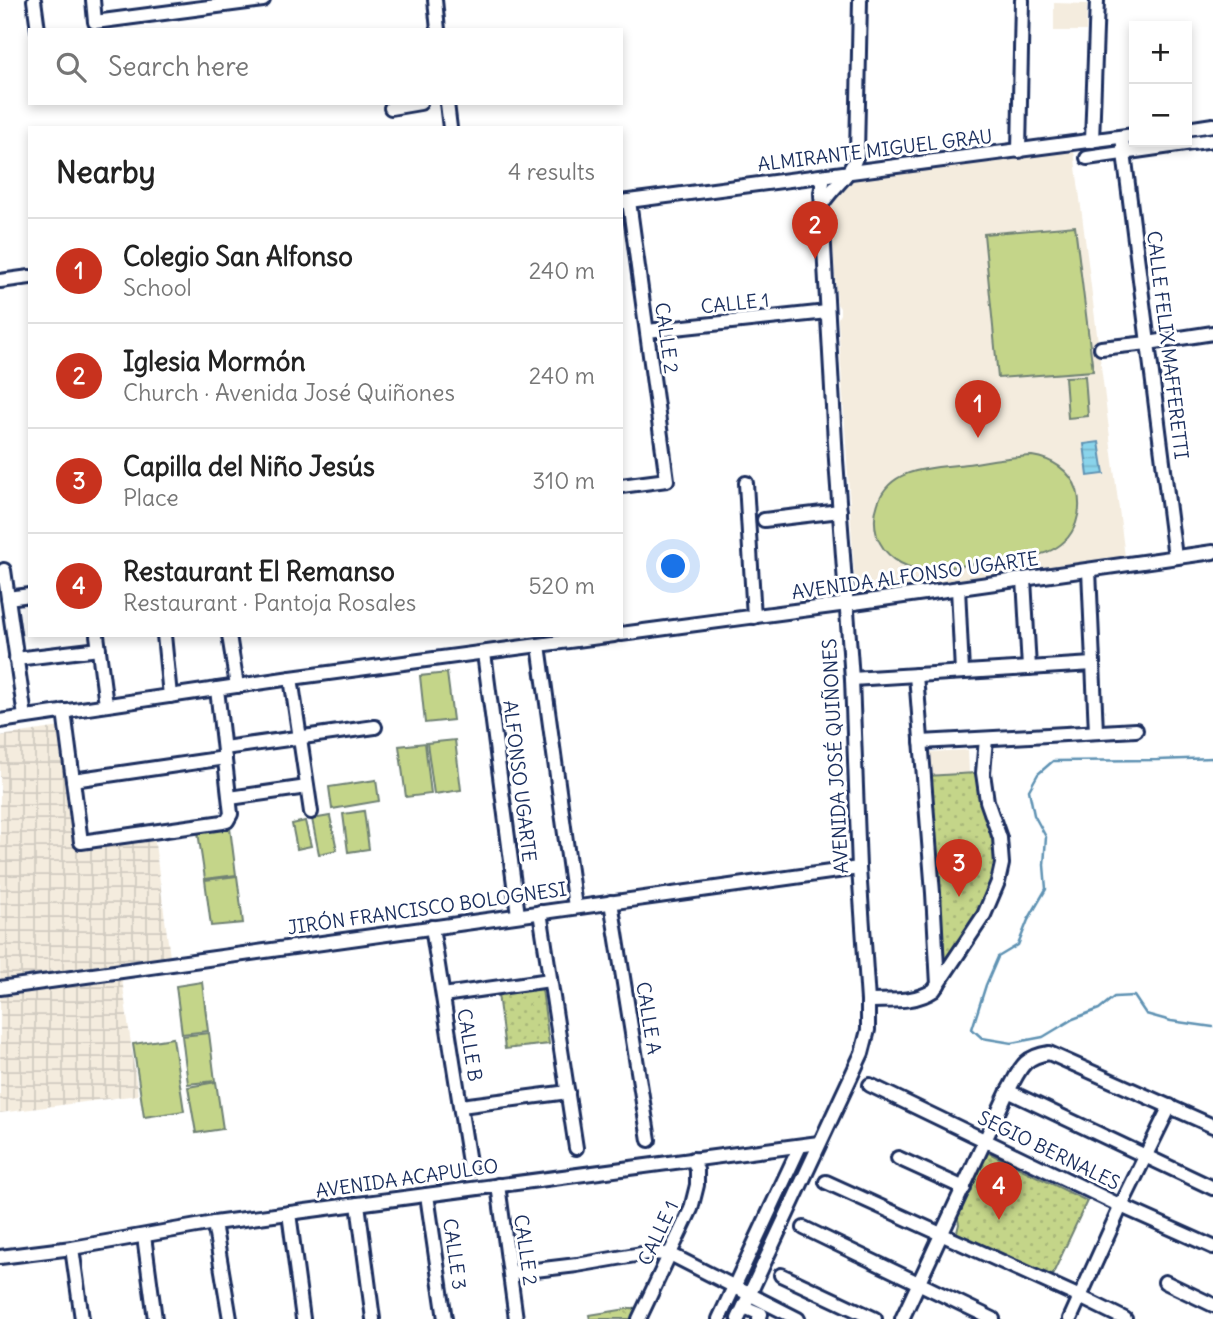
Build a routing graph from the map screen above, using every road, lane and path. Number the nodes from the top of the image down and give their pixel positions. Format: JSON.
{"nodes":[{"id":1,"x":34,"y":0,"type":"edge"},
{"id":2,"x":93,"y":0,"type":"edge"},
{"id":3,"x":263,"y":0,"type":"edge"},
{"id":4,"x":435,"y":0,"type":"edge"},
{"id":5,"x":860,"y":0,"type":"edge"},
{"id":6,"x":1022,"y":0,"type":"edge"},
{"id":7,"x":1097,"y":0,"type":"edge"},
{"id":8,"x":248,"y":1,"type":"edge"},
{"id":9,"x":38,"y":28,"type":"edge"},
{"id":10,"x":438,"y":28,"type":"edge"},
{"id":11,"x":408,"y":105,"type":"edge"},
{"id":12,"x":447,"y":105,"type":"edge"},
{"id":13,"x":391,"y":108,"type":"dead end"},
{"id":14,"x":1213,"y":125,"type":"edge"},
{"id":15,"x":450,"y":126,"type":"edge"},
{"id":16,"x":1192,"y":128,"type":"edge"},
{"id":17,"x":1128,"y":136,"type":"edge"},
{"id":18,"x":1213,"y":140,"type":"edge"},
{"id":19,"x":1092,"y":141,"type":"junction"},
{"id":20,"x":1019,"y":151,"type":"junction"},
{"id":21,"x":1124,"y":153,"type":"junction"},
{"id":22,"x":1087,"y":158,"type":"dead end"},
{"id":23,"x":848,"y":174,"type":"junction"},
{"id":24,"x":824,"y":177,"type":"junction"},
{"id":25,"x":625,"y":202,"type":"edge"},
{"id":26,"x":822,"y":204,"type":"junction"},
{"id":27,"x":28,"y":277,"type":"edge"},
{"id":28,"x":0,"y":281,"type":"edge"},
{"id":29,"x":827,"y":312,"type":"junction"},
{"id":30,"x":647,"y":331,"type":"junction"},
{"id":31,"x":1213,"y":332,"type":"edge"},
{"id":32,"x":1148,"y":343,"type":"junction"},
{"id":33,"x":1101,"y":348,"type":"dead end"},
{"id":34,"x":746,"y":483,"type":"dead end"},
{"id":35,"x":623,"y":486,"type":"edge"},
{"id":36,"x":840,"y":511,"type":"junction"},
{"id":37,"x":764,"y":520,"type":"dead end"},
{"id":38,"x":1213,"y":552,"type":"edge"},
{"id":39,"x":1175,"y":557,"type":"junction"},
{"id":40,"x":4,"y":570,"type":"dead end"},
{"id":41,"x":1089,"y":570,"type":"junction"},
{"id":42,"x":1024,"y":579,"type":"junction"},
{"id":43,"x":958,"y":588,"type":"junction"},
{"id":44,"x":28,"y":595,"type":"edge"},
{"id":45,"x":8,"y":598,"type":"junction"},
{"id":46,"x":847,"y":604,"type":"junction"},
{"id":47,"x":754,"y":617,"type":"junction"},
{"id":48,"x":623,"y":634,"type":"edge"},
{"id":49,"x":97,"y":637,"type":"edge"},
{"id":50,"x":164,"y":637,"type":"edge"},
{"id":51,"x":229,"y":637,"type":"edge"},
{"id":52,"x":506,"y":637,"type":"edge"},
{"id":53,"x":599,"y":637,"type":"edge"},
{"id":54,"x":539,"y":645,"type":"junction"},
{"id":55,"x":99,"y":649,"type":"junction"},
{"id":56,"x":509,"y":649,"type":"junction"},
{"id":57,"x":484,"y":653,"type":"junction"},
{"id":58,"x":16,"y":659,"type":"junction"},
{"id":59,"x":1093,"y":664,"type":"junction"},
{"id":60,"x":1029,"y":668,"type":"junction"},
{"id":61,"x":962,"y":672,"type":"junction"},
{"id":62,"x":916,"y":675,"type":"junction"},
{"id":63,"x":290,"y":678,"type":"junction"},
{"id":64,"x":852,"y":679,"type":"junction"},
{"id":65,"x":237,"y":686,"type":"junction"},
{"id":66,"x":218,"y":689,"type":"junction"},
{"id":67,"x":170,"y":696,"type":"junction"},
{"id":68,"x":106,"y":705,"type":"junction"},
{"id":69,"x":64,"y":712,"type":"junction"},
{"id":70,"x":25,"y":717,"type":"junction"},
{"id":71,"x":0,"y":721,"type":"edge"},
{"id":72,"x":375,"y":727,"type":"dead end"},
{"id":73,"x":1136,"y":730,"type":"dead end"},
{"id":74,"x":1096,"y":732,"type":"junction"},
{"id":75,"x":300,"y":738,"type":"junction"},
{"id":76,"x":986,"y":738,"type":"junction"},
{"id":77,"x":921,"y":742,"type":"junction"},
{"id":78,"x":225,"y":753,"type":"junction"},
{"id":79,"x":73,"y":780,"type":"junction"},
{"id":80,"x":307,"y":787,"type":"junction"},
{"id":81,"x":230,"y":798,"type":"junction"},
{"id":82,"x":311,"y":812,"type":"dead end"},
{"id":83,"x":859,"y":868,"type":"junction"},
{"id":84,"x":611,"y":902,"type":"junction"},
{"id":85,"x":575,"y":907,"type":"junction"},
{"id":86,"x":540,"y":912,"type":"junction"},
{"id":87,"x":518,"y":915,"type":"junction"},
{"id":88,"x":432,"y":927,"type":"junction"},
{"id":89,"x":550,"y":979,"type":"junction"},
{"id":90,"x":938,"y":985,"type":"junction"},
{"id":91,"x":0,"y":988,"type":"edge"},
{"id":92,"x":443,"y":995,"type":"junction"},
{"id":93,"x":868,"y":1001,"type":"junction"},
{"id":94,"x":870,"y":1084,"type":"dead end"},
{"id":95,"x":1008,"y":1091,"type":"junction"},
{"id":96,"x":568,"y":1092,"type":"junction"},
{"id":97,"x":461,"y":1106,"type":"junction"},
{"id":98,"x":1170,"y":1106,"type":"junction"},
{"id":99,"x":1213,"y":1126,"type":"edge"},
{"id":100,"x":649,"y":1140,"type":"dead end"},
{"id":101,"x":986,"y":1141,"type":"junction"},
{"id":102,"x":819,"y":1143,"type":"junction"},
{"id":103,"x":800,"y":1146,"type":"junction"},
{"id":104,"x":576,"y":1148,"type":"dead end"},
{"id":105,"x":1144,"y":1156,"type":"junction"},
{"id":106,"x":898,"y":1158,"type":"dead end"},
{"id":107,"x":693,"y":1159,"type":"junction"},
{"id":108,"x":470,"y":1169,"type":"dead end"},
{"id":109,"x":826,"y":1182,"type":"dead end"},
{"id":110,"x":498,"y":1185,"type":"junction"},
{"id":111,"x":964,"y":1188,"type":"junction"},
{"id":112,"x":1213,"y":1188,"type":"edge"},
{"id":113,"x":427,"y":1195,"type":"junction"},
{"id":114,"x":358,"y":1204,"type":"junction"},
{"id":115,"x":1121,"y":1206,"type":"junction"},
{"id":116,"x":289,"y":1213,"type":"junction"},
{"id":117,"x":214,"y":1223,"type":"junction"},
{"id":118,"x":804,"y":1228,"type":"dead end"},
{"id":119,"x":942,"y":1234,"type":"junction"},
{"id":120,"x":144,"y":1236,"type":"junction"},
{"id":121,"x":1213,"y":1247,"type":"edge"},
{"id":122,"x":72,"y":1248,"type":"junction"},
{"id":123,"x":670,"y":1254,"type":"junction"},
{"id":124,"x":0,"y":1257,"type":"edge"},
{"id":125,"x":510,"y":1273,"type":"junction"},
{"id":126,"x":781,"y":1275,"type":"dead end"},
{"id":127,"x":1165,"y":1282,"type":"dead end"},
{"id":128,"x":918,"y":1284,"type":"junction"},
{"id":129,"x":733,"y":1287,"type":"junction"},
{"id":130,"x":1080,"y":1297,"type":"junction"},
{"id":131,"x":1213,"y":1305,"type":"edge"},
{"id":132,"x":744,"y":1307,"type":"edge"},
{"id":133,"x":82,"y":1319,"type":"edge"},
{"id":134,"x":155,"y":1319,"type":"edge"},
{"id":135,"x":230,"y":1319,"type":"edge"},
{"id":136,"x":303,"y":1319,"type":"edge"},
{"id":137,"x":373,"y":1319,"type":"edge"},
{"id":138,"x":445,"y":1319,"type":"edge"},
{"id":139,"x":516,"y":1319,"type":"edge"},
{"id":140,"x":639,"y":1319,"type":"edge"},
{"id":141,"x":719,"y":1319,"type":"edge"},
{"id":142,"x":759,"y":1319,"type":"edge"},
{"id":143,"x":798,"y":1319,"type":"edge"},
{"id":144,"x":874,"y":1319,"type":"edge"},
{"id":145,"x":902,"y":1319,"type":"edge"},
{"id":146,"x":993,"y":1319,"type":"edge"},
{"id":147,"x":1070,"y":1319,"type":"edge"},
{"id":148,"x":1125,"y":1319,"type":"edge"}],
"edges":[{"from":1,"to":9,"type":"street"},
{"from":2,"to":8,"type":"street"},
{"from":3,"to":8,"type":"street"},
{"from":4,"to":10,"type":"street"},
{"from":5,"to":23,"type":"street"},
{"from":6,"to":20,"type":"street"},
{"from":7,"to":19,"type":"street"},
{"from":11,"to":13,"type":"street"},
{"from":12,"to":15,"type":"street"},
{"from":14,"to":16,"type":"street"},
{"from":17,"to":19,"type":"street","name":"ALMIRANTE MIGUEL GRAU"},
{"from":17,"to":21,"type":"street","name":"CALLE FELIX MAFFERETTI"},
{"from":18,"to":21,"type":"street"},
{"from":19,"to":20,"type":"street","name":"ALMIRANTE MIGUEL GRAU"},
{"from":20,"to":23,"type":"street","name":"ALMIRANTE MIGUEL GRAU"},
{"from":21,"to":22,"type":"street"},
{"from":21,"to":32,"type":"street","name":"CALLE FELIX MAFFERETTI"},
{"from":23,"to":24,"type":"street","name":"ALMIRANTE MIGUEL GRAU"},
{"from":23,"to":26,"type":"street"},
{"from":24,"to":25,"type":"street","name":"ALMIRANTE MIGUEL GRAU"},
{"from":24,"to":26,"type":"street","name":"AVENIDA JOSÉ QUIÑONES"},
{"from":25,"to":30,"type":"street","name":"CALLE 2"},
{"from":26,"to":29,"type":"street","name":"AVENIDA JOSÉ QUIÑONES"},
{"from":27,"to":28,"type":"street"},
{"from":29,"to":30,"type":"street","name":"CALLE 1"},
{"from":29,"to":36,"type":"street","name":"AVENIDA JOSÉ QUIÑONES"},
{"from":30,"to":35,"type":"street","name":"CALLE 2"},
{"from":31,"to":32,"type":"street"},
{"from":32,"to":33,"type":"street"},
{"from":32,"to":39,"type":"street","name":"CALLE FELIX MAFFERETTI"},
{"from":34,"to":47,"type":"street"},
{"from":36,"to":37,"type":"street"},
{"from":36,"to":46,"type":"street","name":"AVENIDA JOSÉ QUIÑONES"},
{"from":38,"to":39,"type":"street","name":"AVENIDA ALFONSO UGARTE"},
{"from":39,"to":41,"type":"street","name":"AVENIDA ALFONSO UGARTE"},
{"from":40,"to":45,"type":"street"},
{"from":41,"to":42,"type":"street","name":"AVENIDA ALFONSO UGARTE"},
{"from":41,"to":59,"type":"street"},
{"from":42,"to":43,"type":"street","name":"AVENIDA ALFONSO UGARTE"},
{"from":42,"to":60,"type":"street"},
{"from":43,"to":46,"type":"street","name":"AVENIDA ALFONSO UGARTE"},
{"from":43,"to":61,"type":"street"},
{"from":44,"to":45,"type":"street"},
{"from":45,"to":58,"type":"street"},
{"from":46,"to":47,"type":"street","name":"AVENIDA ALFONSO UGARTE"},
{"from":46,"to":64,"type":"street","name":"AVENIDA JOSÉ QUIÑONES"},
{"from":47,"to":48,"type":"street","name":"AVENIDA ALFONSO UGARTE"},
{"from":49,"to":55,"type":"street"},
{"from":50,"to":67,"type":"street"},
{"from":51,"to":65,"type":"street"},
{"from":52,"to":56,"type":"street"},
{"from":53,"to":54,"type":"street"},
{"from":54,"to":56,"type":"street"},
{"from":54,"to":85,"type":"street"},
{"from":55,"to":58,"type":"street"},
{"from":55,"to":68,"type":"street"},
{"from":56,"to":57,"type":"street"},
{"from":57,"to":63,"type":"street"},
{"from":57,"to":87,"type":"street","name":"ALFONSO UGARTE"},
{"from":58,"to":70,"type":"street"},
{"from":59,"to":60,"type":"street"},
{"from":59,"to":74,"type":"street"},
{"from":60,"to":61,"type":"street"},
{"from":61,"to":62,"type":"street"},
{"from":62,"to":64,"type":"street"},
{"from":62,"to":77,"type":"street"},
{"from":63,"to":65,"type":"street"},
{"from":63,"to":75,"type":"street"},
{"from":64,"to":83,"type":"street","name":"AVENIDA JOSÉ QUIÑONES"},
{"from":65,"to":66,"type":"street"},
{"from":66,"to":67,"type":"street"},
{"from":66,"to":78,"type":"street"},
{"from":67,"to":68,"type":"street"},
{"from":68,"to":69,"type":"street"},
{"from":69,"to":70,"type":"street"},
{"from":69,"to":79,"type":"street"},
{"from":70,"to":71,"type":"street"},
{"from":72,"to":75,"type":"street"},
{"from":73,"to":74,"type":"street"},
{"from":74,"to":76,"type":"street"},
{"from":75,"to":78,"type":"street"},
{"from":75,"to":80,"type":"street"},
{"from":76,"to":77,"type":"street"},
{"from":76,"to":90,"type":"street"},
{"from":77,"to":90,"type":"street"},
{"from":78,"to":79,"type":"street"},
{"from":78,"to":81,"type":"street"},
{"from":79,"to":81,"type":"street"},
{"from":80,"to":81,"type":"street"},
{"from":80,"to":82,"type":"street"},
{"from":83,"to":84,"type":"street","name":"JIRÓN FRANCISCO BOLOGNESI"},
{"from":83,"to":93,"type":"street","name":"AVENIDA JOSÉ QUIÑONES"},
{"from":84,"to":85,"type":"street","name":"JIRÓN FRANCISCO BOLOGNESI"},
{"from":84,"to":100,"type":"street","name":"CALLE A"},
{"from":85,"to":86,"type":"street","name":"JIRÓN FRANCISCO BOLOGNESI"},
{"from":86,"to":87,"type":"street","name":"JIRÓN FRANCISCO BOLOGNESI"},
{"from":86,"to":89,"type":"street"},
{"from":87,"to":88,"type":"street","name":"JIRÓN FRANCISCO BOLOGNESI"},
{"from":88,"to":91,"type":"street","name":"JIRÓN FRANCISCO BOLOGNESI"},
{"from":88,"to":92,"type":"street","name":"CALLE B"},
{"from":89,"to":92,"type":"street"},
{"from":89,"to":96,"type":"street"},
{"from":90,"to":93,"type":"street"},
{"from":92,"to":97,"type":"street","name":"CALLE B"},
{"from":93,"to":102,"type":"street","name":"AVENIDA JOSÉ QUIÑONES"},
{"from":94,"to":101,"type":"street","name":"SEGIO BERNALES"},
{"from":95,"to":98,"type":"street"},
{"from":95,"to":101,"type":"street"},
{"from":95,"to":105,"type":"street"},
{"from":96,"to":97,"type":"street"},
{"from":96,"to":104,"type":"street"},
{"from":97,"to":108,"type":"street","name":"CALLE B"},
{"from":98,"to":99,"type":"street"},
{"from":98,"to":105,"type":"street"},
{"from":101,"to":111,"type":"street"},
{"from":101,"to":115,"type":"street","name":"SEGIO BERNALES"},
{"from":102,"to":103,"type":"street","name":"AVENIDA ACAPULCO"},
{"from":102,"to":132,"type":"street","name":"AVENIDA JOSÉ QUIÑONES"},
{"from":103,"to":107,"type":"street","name":"AVENIDA ACAPULCO"},
{"from":103,"to":129,"type":"street"},
{"from":105,"to":112,"type":"street"},
{"from":105,"to":115,"type":"street"},
{"from":106,"to":111,"type":"street"},
{"from":107,"to":110,"type":"street","name":"AVENIDA ACAPULCO"},
{"from":107,"to":123,"type":"street","name":"CALLE 1"},
{"from":109,"to":119,"type":"street"},
{"from":110,"to":113,"type":"street","name":"AVENIDA ACAPULCO"},
{"from":110,"to":125,"type":"street","name":"CALLE 2"},
{"from":111,"to":119,"type":"street"},
{"from":113,"to":114,"type":"street","name":"AVENIDA ACAPULCO"},
{"from":113,"to":138,"type":"street","name":"CALLE 3"},
{"from":114,"to":116,"type":"street","name":"AVENIDA ACAPULCO"},
{"from":114,"to":137,"type":"street"},
{"from":115,"to":121,"type":"street","name":"SEGIO BERNALES"},
{"from":115,"to":130,"type":"street"},
{"from":116,"to":117,"type":"street","name":"AVENIDA ACAPULCO"},
{"from":116,"to":136,"type":"street"},
{"from":117,"to":120,"type":"street","name":"AVENIDA ACAPULCO"},
{"from":117,"to":135,"type":"street"},
{"from":118,"to":128,"type":"street"},
{"from":119,"to":128,"type":"street"},
{"from":119,"to":130,"type":"street"},
{"from":120,"to":122,"type":"street","name":"AVENIDA ACAPULCO"},
{"from":120,"to":134,"type":"street"},
{"from":122,"to":124,"type":"street","name":"AVENIDA ACAPULCO"},
{"from":122,"to":133,"type":"street"},
{"from":123,"to":125,"type":"street"},
{"from":123,"to":129,"type":"street"},
{"from":123,"to":140,"type":"street","name":"CALLE 1"},
{"from":125,"to":139,"type":"street","name":"CALLE 2"},
{"from":126,"to":144,"type":"street"},
{"from":127,"to":131,"type":"street"},
{"from":128,"to":145,"type":"street"},
{"from":128,"to":146,"type":"street"},
{"from":129,"to":132,"type":"street"},
{"from":129,"to":141,"type":"street"},
{"from":130,"to":147,"type":"street"},
{"from":130,"to":148,"type":"street"},
{"from":132,"to":142,"type":"street"},
{"from":132,"to":143,"type":"street"}]}
